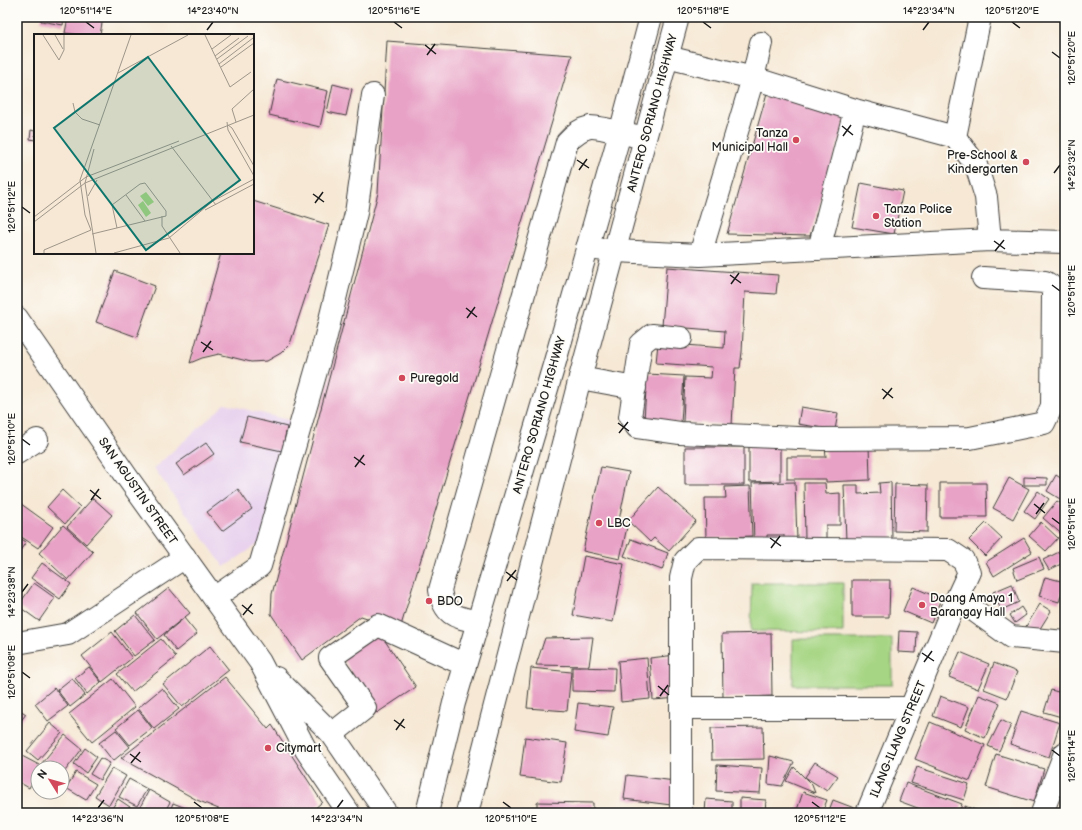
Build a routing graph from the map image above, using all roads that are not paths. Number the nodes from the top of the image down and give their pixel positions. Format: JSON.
{"nodes":[{"id":1,"x":651,"y":17,"type":"edge"},
{"id":2,"x":678,"y":17,"type":"edge"},
{"id":3,"x":980,"y":17,"type":"edge"},
{"id":4,"x":761,"y":43,"type":"dead end"},
{"id":5,"x":667,"y":57,"type":"junction"},
{"id":6,"x":753,"y":78,"type":"junction"},
{"id":7,"x":373,"y":95,"type":"dead end"},
{"id":8,"x":855,"y":110,"type":"junction"},
{"id":9,"x":620,"y":133,"type":"junction"},
{"id":10,"x":955,"y":137,"type":"junction"},
{"id":11,"x":645,"y":138,"type":"junction"},
{"id":12,"x":990,"y":240,"type":"junction"},
{"id":13,"x":1065,"y":242,"type":"edge"},
{"id":14,"x":587,"y":248,"type":"junction"},
{"id":15,"x":819,"y":249,"type":"junction"},
{"id":16,"x":615,"y":251,"type":"junction"},
{"id":17,"x":700,"y":255,"type":"junction"},
{"id":18,"x":983,"y":278,"type":"dead end"},
{"id":19,"x":17,"y":318,"type":"edge"},
{"id":20,"x":681,"y":338,"type":"dead end"},
{"id":21,"x":580,"y":378,"type":"junction"},
{"id":22,"x":635,"y":388,"type":"junction"},
{"id":23,"x":37,"y":440,"type":"dead end"},
{"id":24,"x":17,"y":453,"type":"edge"},
{"id":25,"x":185,"y":557,"type":"junction"},
{"id":26,"x":214,"y":598,"type":"junction"},
{"id":27,"x":957,"y":598,"type":"junction"},
{"id":28,"x":478,"y":622,"type":"junction"},
{"id":29,"x":1065,"y":642,"type":"edge"},
{"id":30,"x":17,"y":643,"type":"edge"},
{"id":31,"x":260,"y":662,"type":"junction"},
{"id":32,"x":465,"y":665,"type":"junction"},
{"id":33,"x":681,"y":708,"type":"junction"},
{"id":34,"x":910,"y":708,"type":"junction"},
{"id":35,"x":332,"y":734,"type":"junction"},
{"id":36,"x":1065,"y":754,"type":"edge"},
{"id":37,"x":476,"y":785,"type":"junction"},
{"id":38,"x":349,"y":813,"type":"edge"},
{"id":39,"x":386,"y":813,"type":"edge"},
{"id":40,"x":427,"y":813,"type":"edge"},
{"id":41,"x":467,"y":813,"type":"edge"},
{"id":42,"x":480,"y":813,"type":"edge"},
{"id":43,"x":681,"y":813,"type":"edge"},
{"id":44,"x":866,"y":813,"type":"edge"},
{"id":45,"x":1042,"y":813,"type":"edge"}],
"edges":[{"from":1,"to":9,"type":"main road","name":"ANTERO SORIANO HIGHWAY"},
{"from":2,"to":5,"type":"main road","name":"ANTERO SORIANO HIGHWAY"},
{"from":3,"to":10,"type":"main road"},
{"from":4,"to":6,"type":"main road"},
{"from":5,"to":6,"type":"main road"},
{"from":5,"to":11,"type":"main road","name":"ANTERO SORIANO HIGHWAY"},
{"from":6,"to":8,"type":"main road"},
{"from":6,"to":17,"type":"main road"},
{"from":7,"to":26,"type":"main road"},
{"from":8,"to":10,"type":"main road"},
{"from":8,"to":15,"type":"main road"},
{"from":9,"to":11,"type":"main road"},
{"from":9,"to":14,"type":"main road","name":"ANTERO SORIANO HIGHWAY"},
{"from":9,"to":28,"type":"main road"},
{"from":10,"to":12,"type":"main road"},
{"from":11,"to":16,"type":"main road","name":"ANTERO SORIANO HIGHWAY"},
{"from":12,"to":13,"type":"main road"},
{"from":12,"to":15,"type":"main road"},
{"from":14,"to":16,"type":"main road"},
{"from":14,"to":28,"type":"main road","name":"ANTERO SORIANO HIGHWAY"},
{"from":15,"to":17,"type":"main road"},
{"from":16,"to":17,"type":"main road"},
{"from":16,"to":21,"type":"main road","name":"ANTERO SORIANO HIGHWAY"},
{"from":18,"to":22,"type":"main road"},
{"from":19,"to":25,"type":"main road","name":"SAN AGUSTIN STREET"},
{"from":20,"to":22,"type":"main road"},
{"from":21,"to":22,"type":"main road"},
{"from":21,"to":37,"type":"main road","name":"ANTERO SORIANO HIGHWAY"},
{"from":23,"to":24,"type":"main road"},
{"from":25,"to":26,"type":"main road","name":"SAN AGUSTIN STREET"},
{"from":25,"to":30,"type":"main road"},
{"from":26,"to":31,"type":"main road","name":"SAN AGUSTIN STREET"},
{"from":27,"to":29,"type":"main road"},
{"from":27,"to":33,"type":"main road","name":"ILANG-ILANG STREET"},
{"from":27,"to":34,"type":"main road","name":"ILANG-ILANG STREET"},
{"from":28,"to":32,"type":"main road","name":"ANTERO SORIANO HIGHWAY"},
{"from":31,"to":35,"type":"main road","name":"SAN AGUSTIN STREET"},
{"from":31,"to":38,"type":"main road","name":"SAN AGUSTIN STREET"},
{"from":32,"to":35,"type":"main road"},
{"from":32,"to":40,"type":"main road","name":"ANTERO SORIANO HIGHWAY"},
{"from":33,"to":34,"type":"main road"},
{"from":33,"to":43,"type":"main road"},
{"from":34,"to":44,"type":"main road","name":"ILANG-ILANG STREET"},
{"from":35,"to":39,"type":"main road","name":"SAN AGUSTIN STREET"},
{"from":36,"to":45,"type":"main road"},
{"from":37,"to":41,"type":"main road","name":"ANTERO SORIANO HIGHWAY"},
{"from":37,"to":42,"type":"main road"}]}
